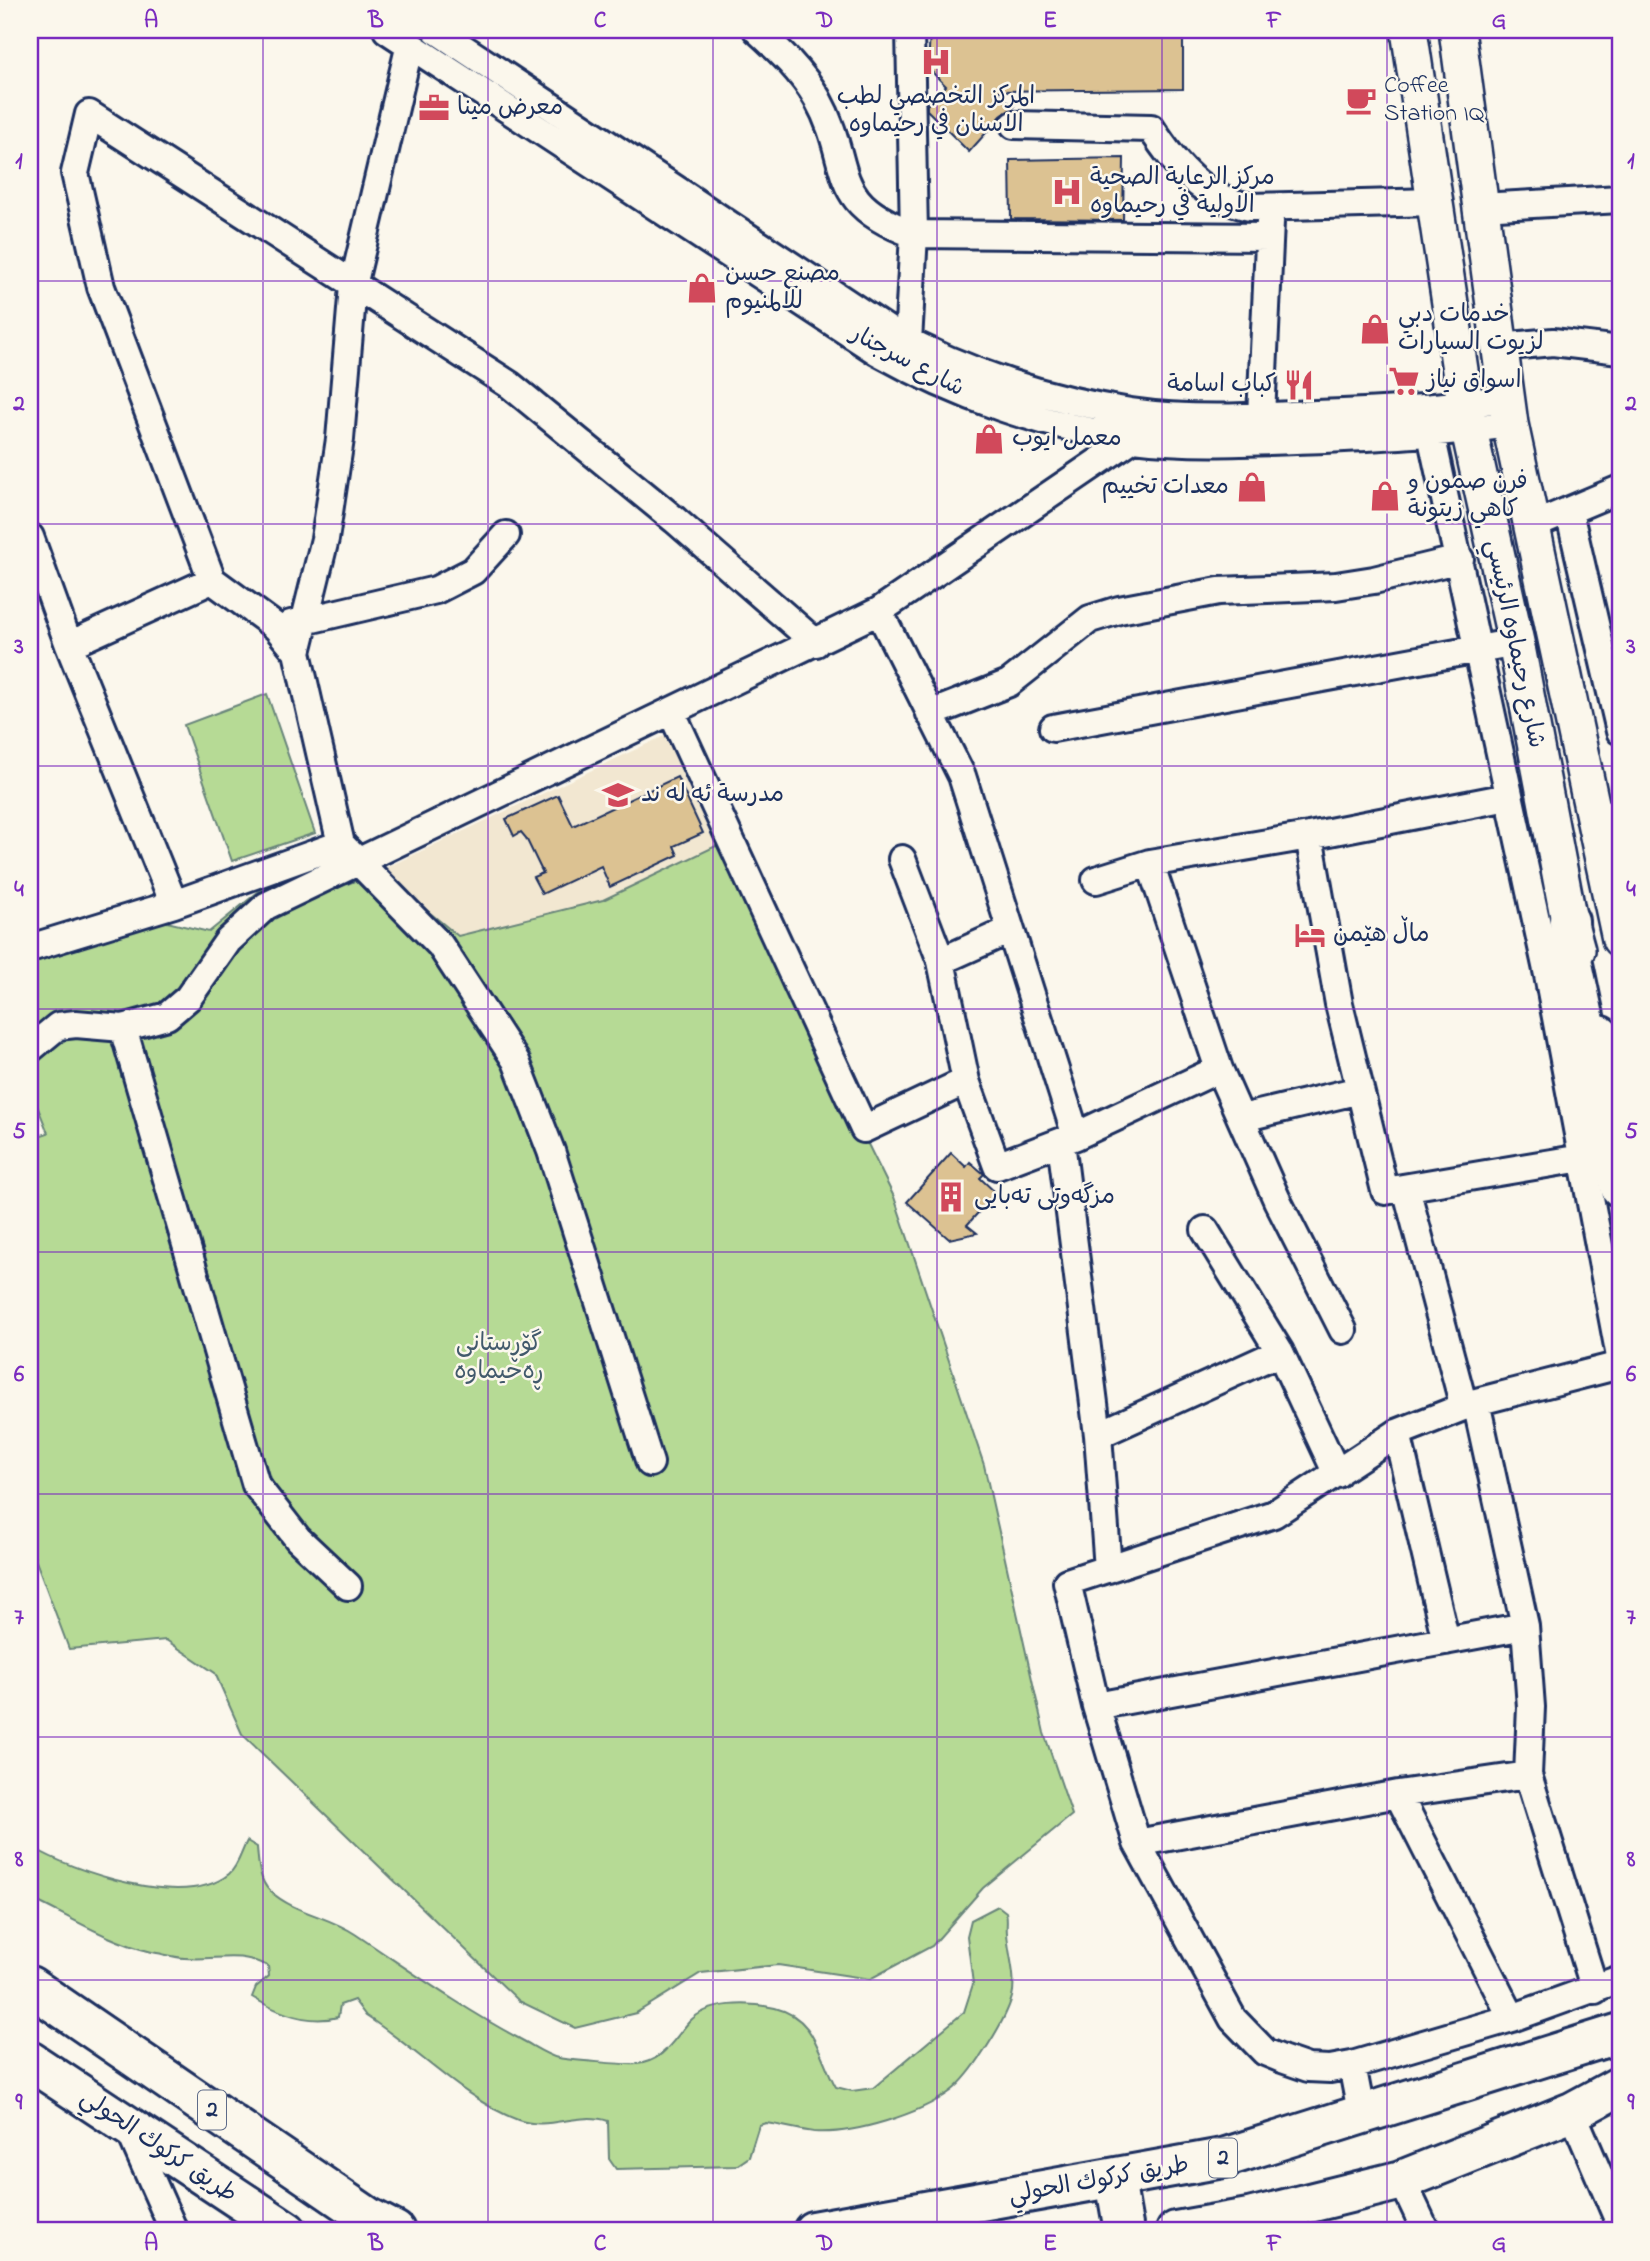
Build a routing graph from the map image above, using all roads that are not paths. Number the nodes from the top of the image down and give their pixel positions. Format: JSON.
{"nodes":[{"id":1,"x":387,"y":30,"type":"edge"},
{"id":2,"x":436,"y":30,"type":"edge"},
{"id":3,"x":757,"y":30,"type":"edge"},
{"id":4,"x":910,"y":30,"type":"edge"},
{"id":5,"x":1409,"y":30,"type":"edge"},
{"id":6,"x":1457,"y":30,"type":"edge"},
{"id":7,"x":410,"y":44,"type":"junction"},
{"id":8,"x":1014,"y":125,"type":"dead end"},
{"id":9,"x":1620,"y":199,"type":"edge"},
{"id":10,"x":1434,"y":202,"type":"junction"},
{"id":11,"x":1480,"y":207,"type":"junction"},
{"id":12,"x":1270,"y":208,"type":"junction"},
{"id":13,"x":914,"y":234,"type":"junction"},
{"id":14,"x":1269,"y":237,"type":"junction"},
{"id":15,"x":752,"y":255,"type":"junction"},
{"id":16,"x":353,"y":286,"type":"junction"},
{"id":17,"x":908,"y":342,"type":"junction"},
{"id":18,"x":1499,"y":347,"type":"junction"},
{"id":19,"x":1620,"y":351,"type":"edge"},
{"id":20,"x":1508,"y":411,"type":"junction"},
{"id":21,"x":1261,"y":416,"type":"junction"},
{"id":22,"x":1467,"y":417,"type":"junction"},
{"id":23,"x":1431,"y":434,"type":"junction"},
{"id":24,"x":1133,"y":438,"type":"junction"},
{"id":25,"x":1620,"y":489,"type":"edge"},
{"id":26,"x":1569,"y":512,"type":"junction"},
{"id":27,"x":1532,"y":526,"type":"junction"},
{"id":28,"x":506,"y":534,"type":"dead end"},
{"id":29,"x":30,"y":537,"type":"edge"},
{"id":30,"x":1460,"y":559,"type":"junction"},
{"id":31,"x":212,"y":580,"type":"junction"},
{"id":32,"x":879,"y":611,"type":"junction"},
{"id":33,"x":307,"y":621,"type":"junction"},
{"id":34,"x":276,"y":627,"type":"junction"},
{"id":35,"x":1516,"y":642,"type":"junction"},
{"id":36,"x":816,"y":643,"type":"junction"},
{"id":37,"x":69,"y":645,"type":"junction"},
{"id":38,"x":1475,"y":649,"type":"junction"},
{"id":39,"x":297,"y":652,"type":"junction"},
{"id":40,"x":672,"y":713,"type":"junction"},
{"id":41,"x":930,"y":714,"type":"junction"},
{"id":42,"x":1053,"y":728,"type":"dead end"},
{"id":43,"x":1620,"y":730,"type":"edge"},
{"id":44,"x":1578,"y":739,"type":"junction"},
{"id":45,"x":1508,"y":797,"type":"junction"},
{"id":46,"x":1309,"y":836,"type":"junction"},
{"id":47,"x":347,"y":857,"type":"junction"},
{"id":48,"x":902,"y":859,"type":"dead end"},
{"id":49,"x":1150,"y":863,"type":"junction"},
{"id":50,"x":1096,"y":880,"type":"dead end"},
{"id":51,"x":174,"y":904,"type":"junction"},
{"id":52,"x":1569,"y":921,"type":"junction"},
{"id":53,"x":1618,"y":923,"type":"edge"},
{"id":54,"x":1010,"y":930,"type":"junction"},
{"id":55,"x":30,"y":948,"type":"edge"},
{"id":56,"x":941,"y":961,"type":"junction"},
{"id":57,"x":123,"y":1028,"type":"junction"},
{"id":58,"x":30,"y":1049,"type":"edge"},
{"id":59,"x":1219,"y":1069,"type":"junction"},
{"id":60,"x":966,"y":1082,"type":"junction"},
{"id":61,"x":1620,"y":1087,"type":"edge"},
{"id":62,"x":1360,"y":1090,"type":"junction"},
{"id":63,"x":1242,"y":1118,"type":"junction"},
{"id":64,"x":1069,"y":1139,"type":"junction"},
{"id":65,"x":1583,"y":1158,"type":"junction"},
{"id":66,"x":1620,"y":1187,"type":"edge"},
{"id":67,"x":1406,"y":1188,"type":"junction"},
{"id":68,"x":1205,"y":1230,"type":"dead end"},
{"id":69,"x":1343,"y":1330,"type":"dead end"},
{"id":70,"x":1280,"y":1352,"type":"junction"},
{"id":71,"x":1620,"y":1357,"type":"edge"},
{"id":72,"x":1620,"y":1364,"type":"edge"},
{"id":73,"x":1470,"y":1405,"type":"junction"},
{"id":74,"x":1397,"y":1433,"type":"junction"},
{"id":75,"x":1098,"y":1435,"type":"junction"},
{"id":76,"x":650,"y":1463,"type":"dead end"},
{"id":77,"x":1337,"y":1474,"type":"junction"},
{"id":78,"x":1108,"y":1569,"type":"junction"},
{"id":79,"x":348,"y":1586,"type":"dead end"},
{"id":80,"x":1525,"y":1626,"type":"junction"},
{"id":81,"x":1446,"y":1641,"type":"junction"},
{"id":82,"x":1096,"y":1706,"type":"junction"},
{"id":83,"x":1528,"y":1775,"type":"junction"},
{"id":84,"x":1398,"y":1794,"type":"junction"},
{"id":85,"x":1137,"y":1843,"type":"junction"},
{"id":86,"x":1620,"y":1979,"type":"edge"},
{"id":87,"x":30,"y":1986,"type":"edge"},
{"id":88,"x":1595,"y":1990,"type":"junction"},
{"id":89,"x":1513,"y":2018,"type":"junction"},
{"id":90,"x":1620,"y":2034,"type":"edge"},
{"id":91,"x":1352,"y":2065,"type":"junction"},
{"id":92,"x":34,"y":2069,"type":"edge"},
{"id":93,"x":1620,"y":2086,"type":"edge"},
{"id":94,"x":1572,"y":2112,"type":"junction"},
{"id":95,"x":1362,"y":2117,"type":"junction"},
{"id":96,"x":127,"y":2126,"type":"junction"},
{"id":97,"x":1115,"y":2180,"type":"junction"},
{"id":98,"x":1402,"y":2180,"type":"junction"},
{"id":99,"x":1252,"y":2224,"type":"edge"},
{"id":100,"x":1620,"y":2224,"type":"edge"},
{"id":101,"x":1187,"y":2230,"type":"edge"},
{"id":102,"x":174,"y":2231,"type":"edge"},
{"id":103,"x":287,"y":2231,"type":"edge"},
{"id":104,"x":396,"y":2231,"type":"edge"},
{"id":105,"x":813,"y":2231,"type":"edge"},
{"id":106,"x":1124,"y":2231,"type":"edge"},
{"id":107,"x":1426,"y":2231,"type":"edge"}],
"edges":[{"from":1,"to":7,"type":"street","name":"شارع سرجنار"},
{"from":2,"to":15,"type":"street","name":"شارع سرجنار"},
{"from":3,"to":13,"type":"street"},
{"from":4,"to":13,"type":"street"},
{"from":5,"to":10,"type":"main road","name":"شارع رحيماوه الرئيسي"},
{"from":6,"to":11,"type":"main road","name":"شارع رحيماوه الرئيسي"},
{"from":7,"to":15,"type":"street","name":"شارع سرجنار"},
{"from":7,"to":16,"type":"street"},
{"from":8,"to":12,"type":"street"},
{"from":9,"to":11,"type":"street"},
{"from":10,"to":12,"type":"street"},
{"from":10,"to":22,"type":"main road","name":"شارع رحيماوه الرئيسي"},
{"from":11,"to":18,"type":"main road","name":"شارع رحيماوه الرئيسي"},
{"from":12,"to":14,"type":"street"},
{"from":13,"to":14,"type":"street"},
{"from":13,"to":17,"type":"street"},
{"from":14,"to":21,"type":"street"},
{"from":15,"to":17,"type":"street","name":"شارع سرجنار"},
{"from":15,"to":24,"type":"street","name":"شارع سرجنار"},
{"from":16,"to":31,"type":"street"},
{"from":16,"to":33,"type":"street"},
{"from":16,"to":36,"type":"street"},
{"from":17,"to":21,"type":"street","name":"شارع سرجنار"},
{"from":18,"to":19,"type":"street"},
{"from":18,"to":20,"type":"main road","name":"شارع رحيماوه الرئيسي"},
{"from":20,"to":22,"type":"street","name":"شارع سرجنار"},
{"from":20,"to":27,"type":"main road","name":"شارع رحيماوه الرئيسي"},
{"from":21,"to":22,"type":"street","name":"شارع سرجنار"},
{"from":22,"to":23,"type":"street","name":"شارع سرجنار"},
{"from":22,"to":35,"type":"main road","name":"شارع رحيماوه الرئيسي"},
{"from":23,"to":24,"type":"street","name":"شارع سرجنار"},
{"from":23,"to":30,"type":"street"},
{"from":24,"to":32,"type":"street"},
{"from":25,"to":26,"type":"street"},
{"from":26,"to":27,"type":"street"},
{"from":26,"to":43,"type":"street"},
{"from":27,"to":44,"type":"main road","name":"شارع رحيماوه الرئيسي"},
{"from":28,"to":33,"type":"street"},
{"from":29,"to":37,"type":"street"},
{"from":30,"to":38,"type":"street"},
{"from":30,"to":41,"type":"street"},
{"from":31,"to":34,"type":"street"},
{"from":31,"to":37,"type":"street"},
{"from":32,"to":36,"type":"street"},
{"from":32,"to":41,"type":"street"},
{"from":33,"to":34,"type":"street"},
{"from":33,"to":39,"type":"street"},
{"from":34,"to":39,"type":"street"},
{"from":35,"to":38,"type":"street"},
{"from":35,"to":52,"type":"main road","name":"شارع رحيماوه الرئيسي"},
{"from":36,"to":40,"type":"street"},
{"from":37,"to":51,"type":"street"},
{"from":38,"to":42,"type":"street"},
{"from":38,"to":45,"type":"street"},
{"from":39,"to":47,"type":"street"},
{"from":40,"to":47,"type":"street"},
{"from":40,"to":60,"type":"street"},
{"from":41,"to":54,"type":"street"},
{"from":43,"to":44,"type":"street"},
{"from":44,"to":53,"type":"main road","name":"شارع رحيماوه الرئيسي"},
{"from":45,"to":46,"type":"street"},
{"from":45,"to":65,"type":"street"},
{"from":46,"to":49,"type":"street"},
{"from":46,"to":62,"type":"street"},
{"from":47,"to":51,"type":"street"},
{"from":47,"to":57,"type":"street"},
{"from":47,"to":76,"type":"street"},
{"from":48,"to":56,"type":"street"},
{"from":49,"to":50,"type":"street"},
{"from":49,"to":59,"type":"street"},
{"from":51,"to":55,"type":"street"},
{"from":52,"to":61,"type":"main road","name":"شارع رحيماوه الرئيسي"},
{"from":52,"to":66,"type":"highway"},
{"from":54,"to":56,"type":"street"},
{"from":54,"to":64,"type":"street"},
{"from":56,"to":60,"type":"street"},
{"from":57,"to":58,"type":"street"},
{"from":57,"to":79,"type":"street"},
{"from":59,"to":63,"type":"street"},
{"from":59,"to":64,"type":"street"},
{"from":60,"to":64,"type":"street"},
{"from":62,"to":63,"type":"street"},
{"from":62,"to":67,"type":"street"},
{"from":63,"to":69,"type":"street"},
{"from":64,"to":75,"type":"street"},
{"from":65,"to":67,"type":"street"},
{"from":65,"to":71,"type":"street"},
{"from":67,"to":73,"type":"street"},
{"from":68,"to":70,"type":"street"},
{"from":70,"to":75,"type":"street"},
{"from":70,"to":77,"type":"street"},
{"from":72,"to":73,"type":"street"},
{"from":73,"to":74,"type":"street"},
{"from":73,"to":80,"type":"street"},
{"from":74,"to":77,"type":"street"},
{"from":74,"to":81,"type":"street"},
{"from":75,"to":78,"type":"street"},
{"from":77,"to":78,"type":"street"},
{"from":78,"to":82,"type":"street"},
{"from":80,"to":81,"type":"street"},
{"from":80,"to":83,"type":"street"},
{"from":81,"to":82,"type":"street"},
{"from":82,"to":85,"type":"street"},
{"from":83,"to":84,"type":"street"},
{"from":83,"to":88,"type":"street"},
{"from":84,"to":85,"type":"street"},
{"from":84,"to":89,"type":"street"},
{"from":85,"to":91,"type":"street"},
{"from":86,"to":88,"type":"street"},
{"from":87,"to":104,"type":"highway","number":"2"},
{"from":88,"to":89,"type":"street"},
{"from":89,"to":91,"type":"street"},
{"from":90,"to":95,"type":"highway","name":"طريق كركوك الحولي","number":"2"},
{"from":91,"to":95,"type":"street"},
{"from":92,"to":96,"type":"highway","name":"طريق كركوك الحولي"},
{"from":93,"to":94,"type":"highway"},
{"from":94,"to":98,"type":"highway"},
{"from":94,"to":100,"type":"street"},
{"from":95,"to":97,"type":"highway","name":"طريق كركوك الحولي","number":"2"},
{"from":96,"to":102,"type":"street"},
{"from":96,"to":103,"type":"highway","name":"طريق كركوك الحولي"},
{"from":97,"to":105,"type":"highway","name":"طريق كركوك الحولي","number":"2"},
{"from":97,"to":106,"type":"highway"},
{"from":98,"to":99,"type":"highway"},
{"from":98,"to":107,"type":"street"},
{"from":99,"to":101,"type":"highway"}]}
